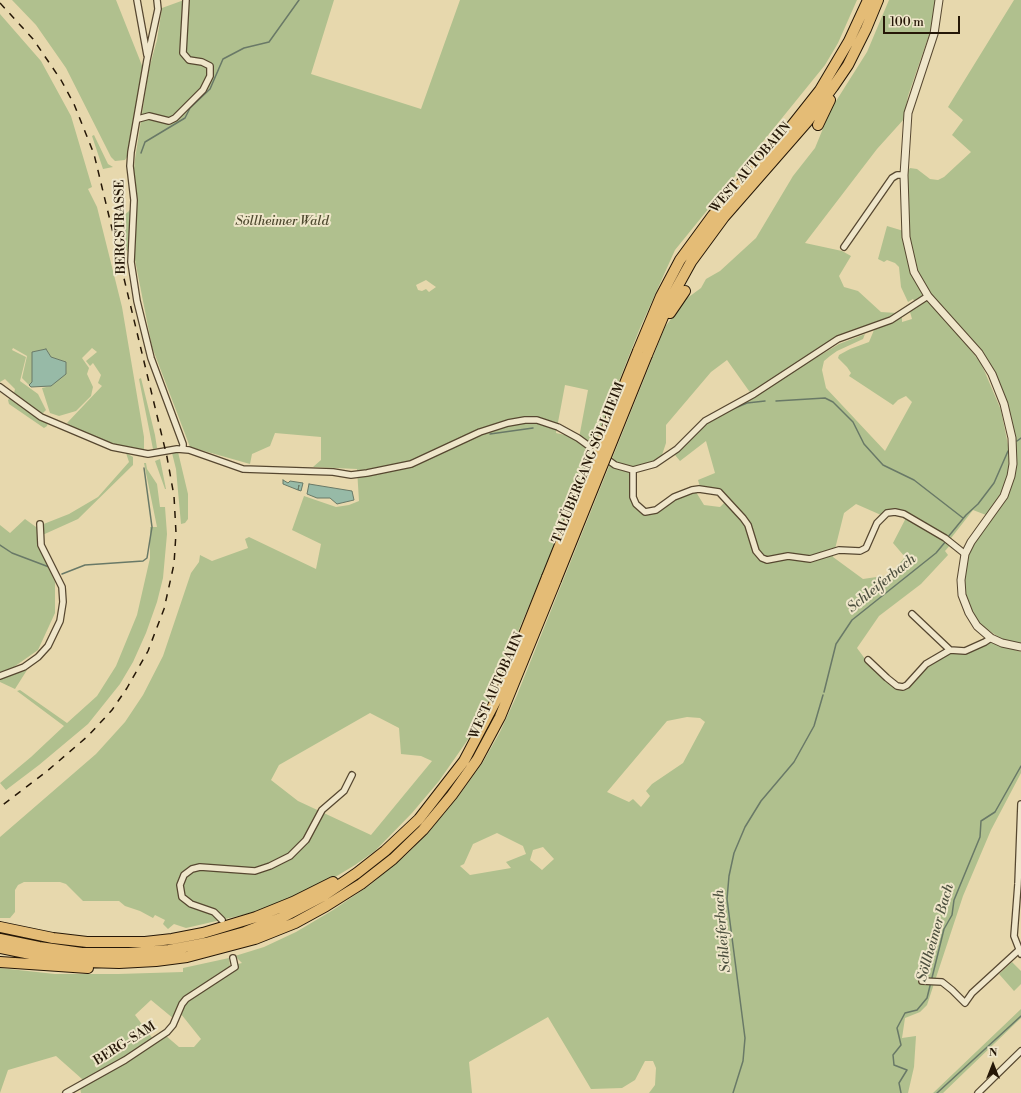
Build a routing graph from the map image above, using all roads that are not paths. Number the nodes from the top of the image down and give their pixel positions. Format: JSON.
{"nodes":[{"id":1,"x":137,"y":0,"type":"edge"},
{"id":2,"x":157,"y":0,"type":"edge"},
{"id":3,"x":186,"y":0,"type":"edge"},
{"id":4,"x":868,"y":0,"type":"edge"},
{"id":5,"x":878,"y":0,"type":"edge"},
{"id":6,"x":939,"y":0,"type":"edge"},
{"id":7,"x":147,"y":60,"type":"junction"},
{"id":8,"x":834,"y":88,"type":"junction"},
{"id":9,"x":138,"y":119,"type":"junction"},
{"id":10,"x":818,"y":125,"type":"dead end"},
{"id":11,"x":904,"y":175,"type":"junction"},
{"id":12,"x":844,"y":247,"type":"dead end"},
{"id":13,"x":685,"y":291,"type":"dead end"},
{"id":14,"x":928,"y":296,"type":"junction"},
{"id":15,"x":656,"y":332,"type":"junction"},
{"id":16,"x":642,"y":353,"type":"junction"},
{"id":17,"x":0,"y":388,"type":"edge"},
{"id":18,"x":183,"y":449,"type":"junction"},
{"id":19,"x":633,"y":470,"type":"junction"},
{"id":20,"x":40,"y":524,"type":"dead end"},
{"id":21,"x":965,"y":554,"type":"junction"},
{"id":22,"x":552,"y":579,"type":"junction"},
{"id":23,"x":912,"y":614,"type":"dead end"},
{"id":24,"x":991,"y":638,"type":"junction"},
{"id":25,"x":1021,"y":647,"type":"edge"},
{"id":26,"x":950,"y":650,"type":"junction"},
{"id":27,"x":868,"y":660,"type":"dead end"},
{"id":28,"x":0,"y":676,"type":"edge"},
{"id":29,"x":352,"y":775,"type":"dead end"},
{"id":30,"x":1021,"y":804,"type":"edge"},
{"id":31,"x":357,"y":873,"type":"junction"},
{"id":32,"x":3,"y":923,"type":"edge"},
{"id":33,"x":220,"y":925,"type":"junction"},
{"id":34,"x":166,"y":932,"type":"dead end"},
{"id":35,"x":0,"y":940,"type":"edge"},
{"id":36,"x":0,"y":948,"type":"edge"},
{"id":37,"x":1020,"y":952,"type":"edge"},
{"id":38,"x":233,"y":958,"type":"dead end"},
{"id":39,"x":0,"y":962,"type":"edge"},
{"id":40,"x":119,"y":963,"type":"junction"},
{"id":41,"x":923,"y":981,"type":"dead end"},
{"id":42,"x":1021,"y":1051,"type":"edge"},
{"id":43,"x":66,"y":1093,"type":"edge"},
{"id":44,"x":978,"y":1093,"type":"edge"}],
"edges":[{"from":1,"to":7,"type":"street"},
{"from":2,"to":7,"type":"street","name":"BERGSTRASSE"},
{"from":3,"to":9,"type":"street"},
{"from":4,"to":16,"type":"highway","name":"WEST AUTOBAHN"},
{"from":5,"to":8,"type":"highway","name":"WEST AUTOBAHN"},
{"from":6,"to":11,"type":"street"},
{"from":7,"to":9,"type":"street","name":"BERGSTRASSE"},
{"from":8,"to":10,"type":"highway"},
{"from":8,"to":15,"type":"highway","name":"WEST AUTOBAHN"},
{"from":9,"to":18,"type":"street","name":"BERGSTRASSE"},
{"from":11,"to":12,"type":"street"},
{"from":11,"to":14,"type":"street"},
{"from":13,"to":15,"type":"highway"},
{"from":14,"to":19,"type":"street"},
{"from":14,"to":21,"type":"street"},
{"from":15,"to":16,"type":"highway","name":"WEST AUTOBAHN"},
{"from":16,"to":22,"type":"highway","name":"TALÜBERGANG SÖLLHEIM","bridge":true},
{"from":17,"to":18,"type":"street"},
{"from":18,"to":19,"type":"street"},
{"from":19,"to":21,"type":"street"},
{"from":20,"to":28,"type":"street"},
{"from":21,"to":24,"type":"street"},
{"from":22,"to":31,"type":"highway","name":"WEST AUTOBAHN"},
{"from":22,"to":40,"type":"highway","name":"WEST AUTOBAHN"},
{"from":23,"to":26,"type":"street"},
{"from":24,"to":25,"type":"street"},
{"from":24,"to":26,"type":"street"},
{"from":26,"to":27,"type":"street"},
{"from":29,"to":33,"type":"street"},
{"from":30,"to":37,"type":"street"},
{"from":31,"to":33,"type":"highway"},
{"from":31,"to":35,"type":"highway","name":"WEST AUTOBAHN"},
{"from":32,"to":33,"type":"highway"},
{"from":33,"to":34,"type":"highway"},
{"from":36,"to":40,"type":"highway","name":"WEST AUTOBAHN"},
{"from":37,"to":41,"type":"street"},
{"from":38,"to":43,"type":"street","name":"BERG-SAM"},
{"from":39,"to":40,"type":"highway"},
{"from":42,"to":44,"type":"street"}]}
